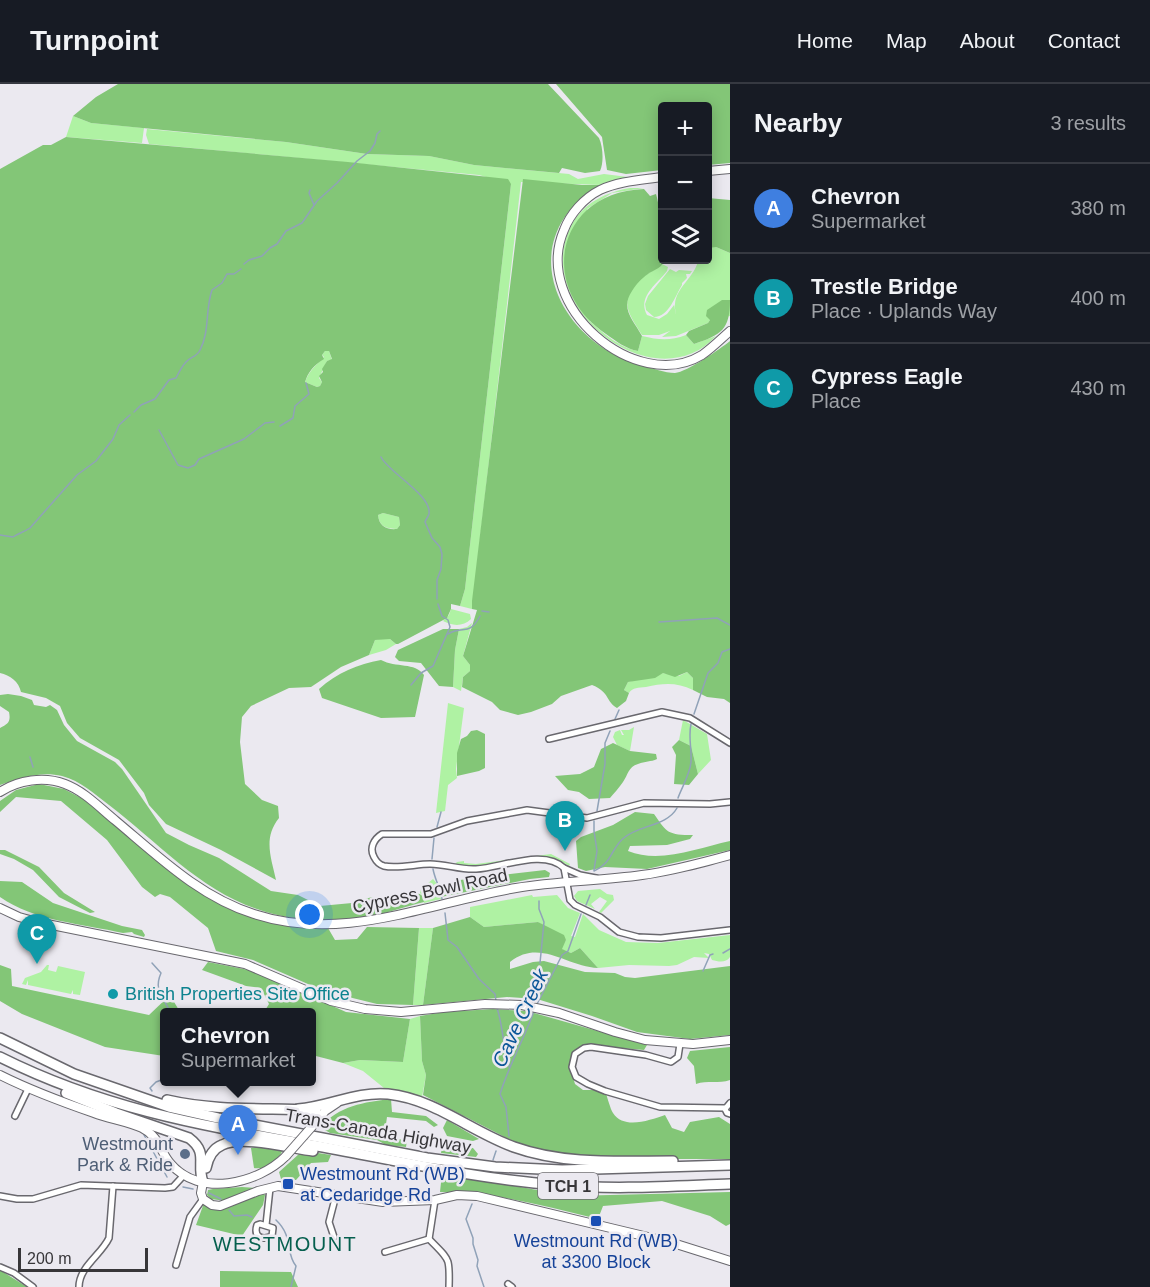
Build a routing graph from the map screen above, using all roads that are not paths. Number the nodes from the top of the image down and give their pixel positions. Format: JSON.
{"nodes":[{"id":1,"x":730,"y":169,"type":"edge"},
{"id":2,"x":712,"y":171,"type":"edge"},
{"id":3,"x":658,"y":178,"type":"edge"},
{"id":4,"x":730,"y":331,"type":"edge"},
{"id":5,"x":549,"y":740,"type":"dead end"},
{"id":6,"x":730,"y":743,"type":"edge"},
{"id":7,"x":0,"y":792,"type":"edge"},
{"id":8,"x":730,"y":802,"type":"edge"},
{"id":9,"x":730,"y":855,"type":"edge"},
{"id":10,"x":564,"y":868,"type":"junction"},
{"id":11,"x":601,"y":879,"type":"junction"},
{"id":12,"x":566,"y":882,"type":"junction"},
{"id":13,"x":0,"y":908,"type":"edge"},
{"id":14,"x":730,"y":930,"type":"edge"},
{"id":15,"x":0,"y":1038,"type":"edge"},
{"id":16,"x":730,"y":1040,"type":"edge"},
{"id":17,"x":680,"y":1044,"type":"junction"},
{"id":18,"x":4,"y":1059,"type":"edge"},
{"id":19,"x":60,"y":1068,"type":"junction"},
{"id":20,"x":0,"y":1075,"type":"edge"},
{"id":21,"x":28,"y":1089,"type":"junction"},
{"id":22,"x":347,"y":1098,"type":"junction"},
{"id":23,"x":728,"y":1106,"type":"edge"},
{"id":24,"x":298,"y":1109,"type":"junction"},
{"id":25,"x":730,"y":1114,"type":"edge"},
{"id":26,"x":15,"y":1116,"type":"dead end"},
{"id":27,"x":317,"y":1120,"type":"junction"},
{"id":28,"x":408,"y":1163,"type":"junction"},
{"id":29,"x":730,"y":1165,"type":"edge"},
{"id":30,"x":184,"y":1175,"type":"junction"},
{"id":31,"x":203,"y":1182,"type":"junction"},
{"id":32,"x":730,"y":1184,"type":"edge"},
{"id":33,"x":113,"y":1186,"type":"junction"},
{"id":34,"x":268,"y":1188,"type":"junction"},
{"id":35,"x":336,"y":1195,"type":"junction"},
{"id":36,"x":0,"y":1196,"type":"edge"},
{"id":37,"x":203,"y":1199,"type":"junction"},
{"id":38,"x":435,"y":1200,"type":"junction"},
{"id":39,"x":264,"y":1225,"type":"dead end"},
{"id":40,"x":334,"y":1238,"type":"dead end"},
{"id":41,"x":429,"y":1239,"type":"junction"},
{"id":42,"x":385,"y":1252,"type":"dead end"},
{"id":43,"x":730,"y":1261,"type":"edge"},
{"id":44,"x":176,"y":1265,"type":"dead end"},
{"id":45,"x":0,"y":1267,"type":"edge"},
{"id":46,"x":33,"y":1287,"type":"edge"},
{"id":47,"x":79,"y":1287,"type":"edge"},
{"id":48,"x":449,"y":1287,"type":"edge"}],
"edges":[{"from":1,"to":2,"type":"street"},
{"from":3,"to":4,"type":"street"},
{"from":5,"to":6,"type":"street"},
{"from":7,"to":12,"type":"street","name":"Cypress Bowl Road"},
{"from":8,"to":10,"type":"street"},
{"from":9,"to":11,"type":"street","name":"Cypress Bowl Road"},
{"from":10,"to":11,"type":"street"},
{"from":10,"to":12,"type":"street"},
{"from":11,"to":12,"type":"street","name":"Cypress Bowl Road"},
{"from":12,"to":14,"type":"street"},
{"from":13,"to":17,"type":"street"},
{"from":15,"to":19,"type":"highway","name":"Trans-Canada Highway","number":"TCH 1"},
{"from":16,"to":17,"type":"street"},
{"from":17,"to":23,"type":"street"},
{"from":18,"to":28,"type":"highway","name":"Trans-Canada Highway","number":"TCH 1"},
{"from":18,"to":31,"type":"highway"},
{"from":19,"to":24,"type":"highway"},
{"from":19,"to":29,"type":"highway","name":"Trans-Canada Highway","number":"TCH 1"},
{"from":20,"to":21,"type":"street"},
{"from":21,"to":26,"type":"street"},
{"from":21,"to":30,"type":"street"},
{"from":22,"to":24,"type":"highway"},
{"from":22,"to":27,"type":"street"},
{"from":22,"to":29,"type":"highway"},
{"from":23,"to":25,"type":"street"},
{"from":24,"to":27,"type":"highway"},
{"from":27,"to":31,"type":"street","bridge":true},
{"from":28,"to":31,"type":"highway"},
{"from":28,"to":32,"type":"highway","name":"Trans-Canada Highway","number":"TCH 1"},
{"from":30,"to":31,"type":"street"},
{"from":30,"to":33,"type":"street"},
{"from":31,"to":37,"type":"street"},
{"from":33,"to":36,"type":"street"},
{"from":33,"to":47,"type":"street"},
{"from":34,"to":35,"type":"street"},
{"from":34,"to":37,"type":"street"},
{"from":34,"to":39,"type":"street"},
{"from":35,"to":38,"type":"street"},
{"from":35,"to":40,"type":"street"},
{"from":37,"to":44,"type":"street"},
{"from":38,"to":41,"type":"street"},
{"from":38,"to":43,"type":"street"},
{"from":41,"to":42,"type":"street"},
{"from":41,"to":48,"type":"street"},
{"from":45,"to":46,"type":"street"}]}
